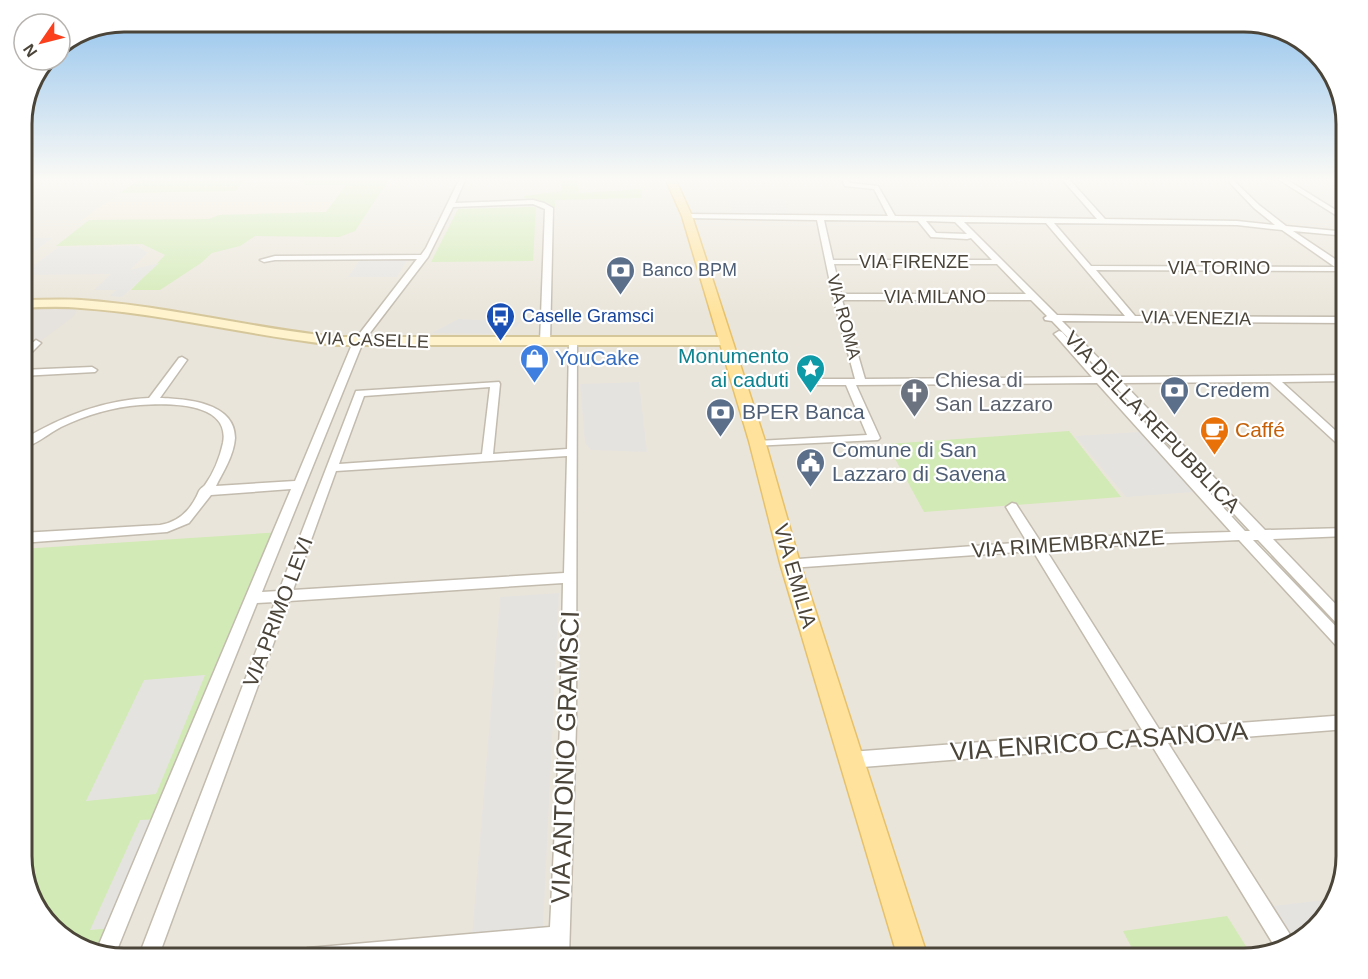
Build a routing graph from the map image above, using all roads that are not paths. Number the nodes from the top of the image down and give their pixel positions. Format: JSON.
{"nodes":[{"id":1,"x":441,"y":224,"type":"edge"},
{"id":2,"x":549,"y":224,"type":"edge"},
{"id":3,"x":689,"y":224,"type":"edge"},
{"id":4,"x":821,"y":224,"type":"edge"},
{"id":5,"x":924,"y":224,"type":"edge"},
{"id":6,"x":960,"y":224,"type":"edge"},
{"id":7,"x":1051,"y":224,"type":"edge"},
{"id":8,"x":1242,"y":224,"type":"edge"},
{"id":9,"x":1280,"y":224,"type":"edge"},
{"id":10,"x":1288,"y":230,"type":"junction"},
{"id":11,"x":1336,"y":233,"type":"edge"},
{"id":12,"x":969,"y":236,"type":"junction"},
{"id":13,"x":424,"y":257,"type":"junction"},
{"id":14,"x":264,"y":260,"type":"dead end"},
{"id":15,"x":829,"y":262,"type":"junction"},
{"id":16,"x":996,"y":262,"type":"junction"},
{"id":17,"x":1336,"y":263,"type":"edge"},
{"id":18,"x":1090,"y":268,"type":"junction"},
{"id":19,"x":1336,"y":270,"type":"edge"},
{"id":20,"x":837,"y":297,"type":"junction"},
{"id":21,"x":1028,"y":297,"type":"junction"},
{"id":22,"x":32,"y":304,"type":"edge"},
{"id":23,"x":1049,"y":318,"type":"junction"},
{"id":24,"x":1132,"y":318,"type":"junction"},
{"id":25,"x":1336,"y":320,"type":"edge"},
{"id":26,"x":724,"y":341,"type":"junction"},
{"id":27,"x":358,"y":342,"type":"junction"},
{"id":28,"x":545,"y":342,"type":"junction"},
{"id":29,"x":574,"y":342,"type":"junction"},
{"id":30,"x":36,"y":343,"type":"dead end"},
{"id":31,"x":32,"y":347,"type":"edge"},
{"id":32,"x":182,"y":360,"type":"dead end"},
{"id":33,"x":92,"y":370,"type":"dead end"},
{"id":34,"x":32,"y":373,"type":"edge"},
{"id":35,"x":1336,"y":378,"type":"edge"},
{"id":36,"x":1098,"y":379,"type":"junction"},
{"id":37,"x":1114,"y":379,"type":"junction"},
{"id":38,"x":1273,"y":379,"type":"junction"},
{"id":39,"x":855,"y":381,"type":"junction"},
{"id":40,"x":810,"y":382,"type":"dead end"},
{"id":41,"x":153,"y":400,"type":"junction"},
{"id":42,"x":1336,"y":437,"type":"edge"},
{"id":43,"x":32,"y":440,"type":"edge"},
{"id":44,"x":758,"y":444,"type":"junction"},
{"id":45,"x":572,"y":452,"type":"junction"},
{"id":46,"x":488,"y":458,"type":"junction"},
{"id":47,"x":332,"y":468,"type":"junction"},
{"id":48,"x":300,"y":484,"type":"junction"},
{"id":49,"x":205,"y":491,"type":"junction"},
{"id":50,"x":1012,"y":507,"type":"dead end"},
{"id":51,"x":1336,"y":532,"type":"edge"},
{"id":52,"x":1242,"y":534,"type":"junction"},
{"id":53,"x":1258,"y":534,"type":"junction"},
{"id":54,"x":32,"y":537,"type":"edge"},
{"id":55,"x":1036,"y":547,"type":"junction"},
{"id":56,"x":790,"y":563,"type":"junction"},
{"id":57,"x":570,"y":578,"type":"junction"},
{"id":58,"x":283,"y":597,"type":"junction"},
{"id":59,"x":254,"y":598,"type":"junction"},
{"id":60,"x":1336,"y":614,"type":"edge"},
{"id":61,"x":1336,"y":636,"type":"edge"},
{"id":62,"x":1336,"y":723,"type":"edge"},
{"id":63,"x":1156,"y":736,"type":"junction"},
{"id":64,"x":850,"y":760,"type":"junction"},
{"id":65,"x":560,"y":936,"type":"junction"},
{"id":66,"x":1282,"y":940,"type":"dead end"},
{"id":67,"x":108,"y":946,"type":"edge"},
{"id":68,"x":152,"y":947,"type":"edge"},
{"id":69,"x":434,"y":947,"type":"edge"},
{"id":70,"x":560,"y":947,"type":"edge"},
{"id":71,"x":910,"y":947,"type":"edge"}],
"edges":[{"from":1,"to":13,"type":"street"},
{"from":2,"to":28,"type":"street"},
{"from":3,"to":26,"type":"main road","name":"VIA EMILIA"},
{"from":4,"to":15,"type":"street","name":"VIA ROMA"},
{"from":5,"to":12,"type":"street"},
{"from":6,"to":12,"type":"street","name":"VIA DELLA REPUBBLICA"},
{"from":7,"to":18,"type":"street"},
{"from":8,"to":10,"type":"street"},
{"from":9,"to":10,"type":"street"},
{"from":10,"to":11,"type":"street"},
{"from":10,"to":17,"type":"street"},
{"from":12,"to":16,"type":"street","name":"VIA DELLA REPUBBLICA"},
{"from":13,"to":14,"type":"street"},
{"from":13,"to":27,"type":"street"},
{"from":15,"to":16,"type":"street","name":"VIA FIRENZE"},
{"from":15,"to":20,"type":"street","name":"VIA ROMA"},
{"from":16,"to":21,"type":"street","name":"VIA DELLA REPUBBLICA"},
{"from":18,"to":19,"type":"street","name":"VIA TORINO"},
{"from":18,"to":24,"type":"street"},
{"from":20,"to":21,"type":"street","name":"VIA MILANO"},
{"from":20,"to":39,"type":"street","name":"VIA ROMA"},
{"from":21,"to":23,"type":"street","name":"VIA DELLA REPUBBLICA"},
{"from":22,"to":27,"type":"street","name":"VIA CASELLE"},
{"from":23,"to":24,"type":"street","name":"VIA VENEZIA"},
{"from":23,"to":36,"type":"street","name":"VIA DELLA REPUBBLICA"},
{"from":23,"to":37,"type":"street","name":"VIA DELLA REPUBBLICA"},
{"from":24,"to":25,"type":"street","name":"VIA VENEZIA"},
{"from":26,"to":29,"type":"street","name":"VIA CASELLE"},
{"from":26,"to":44,"type":"main road","name":"VIA EMILIA"},
{"from":27,"to":28,"type":"street","name":"VIA CASELLE"},
{"from":27,"to":48,"type":"street"},
{"from":28,"to":29,"type":"street","name":"VIA CASELLE"},
{"from":29,"to":45,"type":"street","name":"VIA ANTONIO GRAMSCI"},
{"from":30,"to":31,"type":"street"},
{"from":32,"to":41,"type":"street"},
{"from":33,"to":34,"type":"street"},
{"from":35,"to":38,"type":"street"},
{"from":36,"to":37,"type":"street"},
{"from":36,"to":39,"type":"street"},
{"from":36,"to":52,"type":"street","name":"VIA DELLA REPUBBLICA"},
{"from":37,"to":38,"type":"street"},
{"from":37,"to":53,"type":"street","name":"VIA DELLA REPUBBLICA"},
{"from":38,"to":42,"type":"street"},
{"from":39,"to":40,"type":"street"},
{"from":39,"to":44,"type":"street","name":"VIA ROMA"},
{"from":41,"to":43,"type":"street"},
{"from":41,"to":49,"type":"street"},
{"from":44,"to":56,"type":"main road","name":"VIA EMILIA"},
{"from":45,"to":46,"type":"street"},
{"from":45,"to":57,"type":"street","name":"VIA ANTONIO GRAMSCI"},
{"from":46,"to":47,"type":"street"},
{"from":46,"to":47,"type":"street","name":"VIA PRIMO LEVI"},
{"from":47,"to":58,"type":"street","name":"VIA PRIMO LEVI"},
{"from":48,"to":49,"type":"street"},
{"from":48,"to":59,"type":"street"},
{"from":49,"to":54,"type":"street"},
{"from":50,"to":55,"type":"street"},
{"from":51,"to":53,"type":"street","name":"VIA RIMEMBRANZE"},
{"from":52,"to":53,"type":"street","name":"VIA RIMEMBRANZE"},
{"from":52,"to":55,"type":"street","name":"VIA RIMEMBRANZE"},
{"from":52,"to":61,"type":"street","name":"VIA DELLA REPUBBLICA"},
{"from":53,"to":60,"type":"street","name":"VIA DELLA REPUBBLICA"},
{"from":55,"to":56,"type":"street","name":"VIA RIMEMBRANZE"},
{"from":55,"to":63,"type":"street"},
{"from":56,"to":64,"type":"main road","name":"VIA EMILIA"},
{"from":57,"to":58,"type":"street","name":"VIA ANTONIO GRAMSCI"},
{"from":57,"to":65,"type":"street","name":"VIA ANTONIO GRAMSCI"},
{"from":58,"to":59,"type":"street","name":"VIA ANTONIO GRAMSCI"},
{"from":58,"to":68,"type":"street","name":"VIA PRIMO LEVI"},
{"from":59,"to":67,"type":"street"},
{"from":62,"to":63,"type":"street","name":"VIA ENRICO CASANOVA"},
{"from":63,"to":64,"type":"street","name":"VIA ENRICO CASANOVA"},
{"from":63,"to":66,"type":"street"},
{"from":64,"to":71,"type":"main road","name":"VIA EMILIA"},
{"from":65,"to":69,"type":"street","name":"VIA ANTONIO GRAMSCI"},
{"from":65,"to":70,"type":"street","name":"VIA ANTONIO GRAMSCI"}]}
